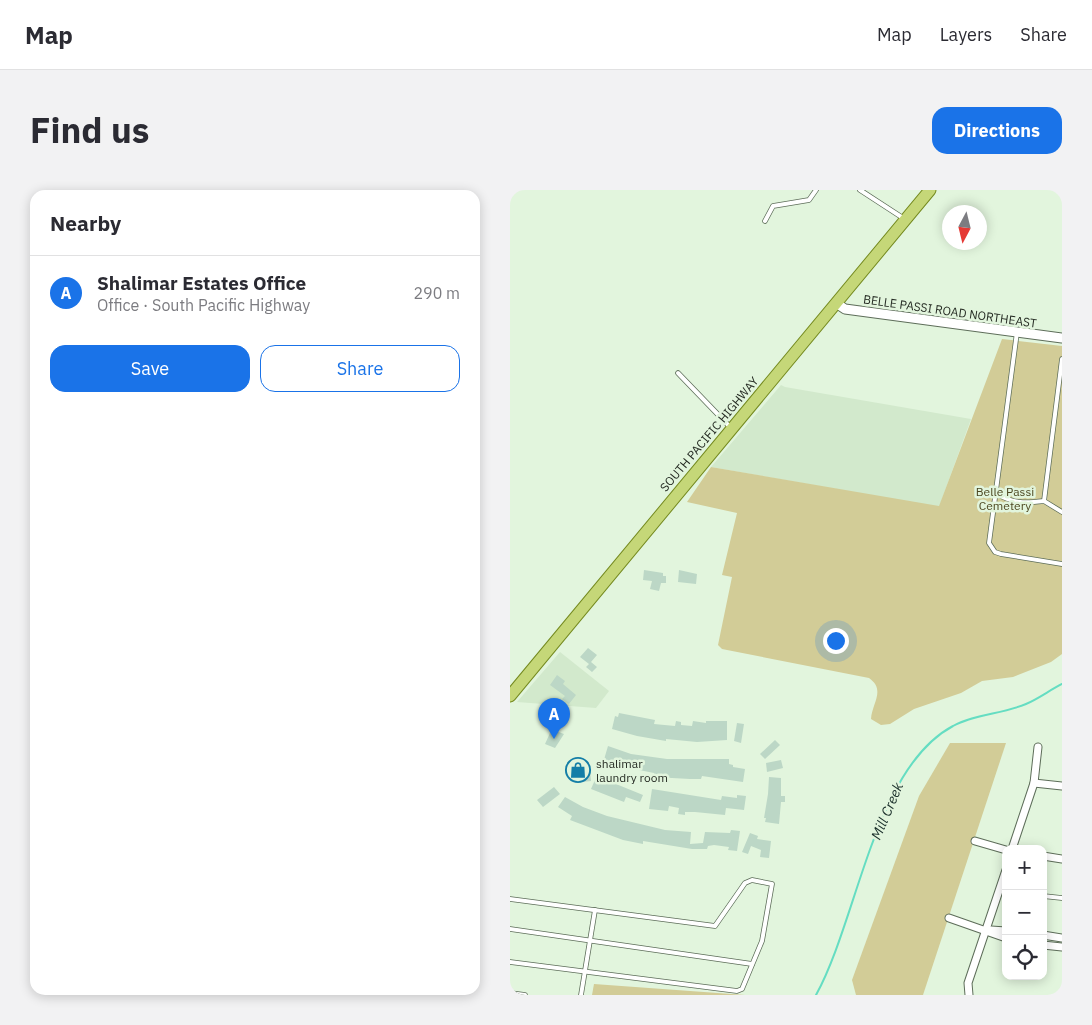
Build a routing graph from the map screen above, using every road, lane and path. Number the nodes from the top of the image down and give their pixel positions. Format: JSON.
{"nodes":[{"id":1,"x":816,"y":190,"type":"edge"},
{"id":2,"x":860,"y":190,"type":"edge"},
{"id":3,"x":930,"y":190,"type":"edge"},
{"id":4,"x":905,"y":220,"type":"junction"},
{"id":5,"x":764,"y":221,"type":"dead end"},
{"id":6,"x":836,"y":303,"type":"junction"},
{"id":7,"x":1017,"y":332,"type":"junction"},
{"id":8,"x":1062,"y":338,"type":"edge"},
{"id":9,"x":1062,"y":360,"type":"edge"},
{"id":10,"x":678,"y":373,"type":"dead end"},
{"id":11,"x":732,"y":429,"type":"junction"},
{"id":12,"x":997,"y":494,"type":"junction"},
{"id":13,"x":1044,"y":501,"type":"junction"},
{"id":14,"x":1062,"y":512,"type":"edge"},
{"id":15,"x":1062,"y":564,"type":"edge"},
{"id":16,"x":510,"y":696,"type":"edge"},
{"id":17,"x":1038,"y":747,"type":"dead end"},
{"id":18,"x":1034,"y":783,"type":"junction"},
{"id":19,"x":1062,"y":786,"type":"edge"},
{"id":20,"x":975,"y":841,"type":"dead end"},
{"id":21,"x":1013,"y":845,"type":"edge"},
{"id":22,"x":1002,"y":849,"type":"edge"},
{"id":23,"x":1047,"y":857,"type":"edge"},
{"id":24,"x":1062,"y":859,"type":"edge"},
{"id":25,"x":1003,"y":890,"type":"edge"},
{"id":26,"x":1047,"y":896,"type":"edge"},
{"id":27,"x":1062,"y":898,"type":"edge"},
{"id":28,"x":510,"y":899,"type":"edge"},
{"id":29,"x":595,"y":910,"type":"junction"},
{"id":30,"x":949,"y":918,"type":"dead end"},
{"id":31,"x":510,"y":929,"type":"edge"},
{"id":32,"x":986,"y":930,"type":"junction"},
{"id":33,"x":1002,"y":931,"type":"edge"},
{"id":34,"x":1002,"y":936,"type":"edge"},
{"id":35,"x":1047,"y":936,"type":"edge"},
{"id":36,"x":1062,"y":938,"type":"edge"},
{"id":37,"x":590,"y":941,"type":"junction"},
{"id":38,"x":1047,"y":945,"type":"edge"},
{"id":39,"x":1062,"y":947,"type":"edge"},
{"id":40,"x":510,"y":962,"type":"edge"},
{"id":41,"x":752,"y":964,"type":"junction"},
{"id":42,"x":585,"y":972,"type":"junction"},
{"id":43,"x":510,"y":993,"type":"edge"},
{"id":44,"x":969,"y":994,"type":"edge"},
{"id":45,"x":525,"y":995,"type":"edge"},
{"id":46,"x":581,"y":995,"type":"edge"}],
"edges":[{"from":1,"to":5,"type":"lane"},
{"from":2,"to":4,"type":"lane"},
{"from":3,"to":4,"type":"main road","name":"SOUTH PACIFIC HIGHWAY"},
{"from":4,"to":6,"type":"main road","name":"SOUTH PACIFIC HIGHWAY"},
{"from":6,"to":7,"type":"street","name":"BELLE PASSI ROAD NORTHEAST"},
{"from":6,"to":11,"type":"main road","name":"SOUTH PACIFIC HIGHWAY"},
{"from":7,"to":8,"type":"street","name":"BELLE PASSI ROAD NORTHEAST"},
{"from":7,"to":12,"type":"lane"},
{"from":9,"to":13,"type":"lane"},
{"from":10,"to":11,"type":"lane"},
{"from":11,"to":16,"type":"main road","name":"SOUTH PACIFIC HIGHWAY"},
{"from":12,"to":13,"type":"lane"},
{"from":12,"to":15,"type":"lane"},
{"from":13,"to":14,"type":"lane"},
{"from":17,"to":18,"type":"street"},
{"from":18,"to":19,"type":"street"},
{"from":18,"to":21,"type":"street"},
{"from":20,"to":22,"type":"street"},
{"from":23,"to":24,"type":"street"},
{"from":25,"to":32,"type":"street"},
{"from":26,"to":27,"type":"lane"},
{"from":28,"to":29,"type":"lane"},
{"from":29,"to":37,"type":"lane"},
{"from":29,"to":41,"type":"lane"},
{"from":30,"to":32,"type":"street"},
{"from":31,"to":37,"type":"lane"},
{"from":32,"to":33,"type":"street"},
{"from":32,"to":34,"type":"street"},
{"from":32,"to":44,"type":"street"},
{"from":35,"to":36,"type":"street"},
{"from":37,"to":41,"type":"lane"},
{"from":37,"to":42,"type":"lane"},
{"from":38,"to":39,"type":"street"},
{"from":40,"to":42,"type":"lane"},
{"from":41,"to":42,"type":"lane"},
{"from":42,"to":46,"type":"lane"},
{"from":43,"to":45,"type":"lane"}]}
